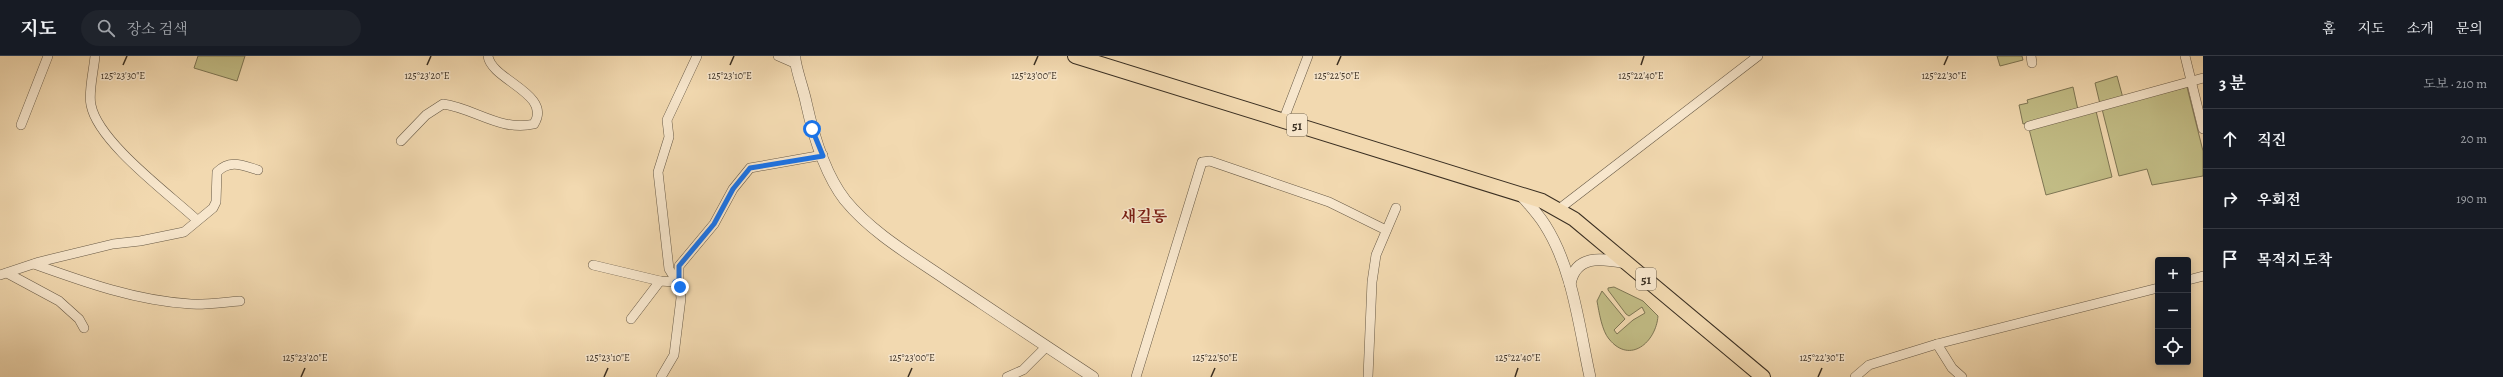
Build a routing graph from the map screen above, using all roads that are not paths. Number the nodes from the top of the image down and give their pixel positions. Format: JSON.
{"nodes":[{"id":1,"x":48,"y":56,"type":"edge"},
{"id":2,"x":95,"y":56,"type":"edge"},
{"id":3,"x":488,"y":56,"type":"edge"},
{"id":4,"x":697,"y":56,"type":"edge"},
{"id":5,"x":778,"y":56,"type":"edge"},
{"id":6,"x":1075,"y":56,"type":"edge"},
{"id":7,"x":1308,"y":56,"type":"edge"},
{"id":8,"x":1758,"y":56,"type":"edge"},
{"id":9,"x":2185,"y":56,"type":"edge"},
{"id":10,"x":795,"y":60,"type":"edge"},
{"id":11,"x":2203,"y":78,"type":"edge"},
{"id":12,"x":2192,"y":81,"type":"junction"},
{"id":13,"x":1283,"y":121,"type":"junction"},
{"id":14,"x":21,"y":125,"type":"dead end"},
{"id":15,"x":2028,"y":126,"type":"dead end"},
{"id":16,"x":2203,"y":129,"type":"edge"},
{"id":17,"x":401,"y":141,"type":"dead end"},
{"id":18,"x":823,"y":156,"type":"junction"},
{"id":19,"x":258,"y":170,"type":"dead end"},
{"id":20,"x":1520,"y":194,"type":"junction"},
{"id":21,"x":1396,"y":208,"type":"dead end"},
{"id":22,"x":1559,"y":209,"type":"junction"},
{"id":23,"x":197,"y":220,"type":"junction"},
{"id":24,"x":1386,"y":230,"type":"junction"},
{"id":25,"x":1627,"y":263,"type":"junction"},
{"id":26,"x":34,"y":264,"type":"junction"},
{"id":27,"x":593,"y":266,"type":"dead end"},
{"id":28,"x":10,"y":273,"type":"junction"},
{"id":29,"x":0,"y":274,"type":"edge"},
{"id":30,"x":2203,"y":276,"type":"edge"},
{"id":31,"x":2191,"y":279,"type":"edge"},
{"id":32,"x":660,"y":280,"type":"junction"},
{"id":33,"x":675,"y":282,"type":"junction"},
{"id":34,"x":1570,"y":284,"type":"junction"},
{"id":35,"x":2155,"y":289,"type":"edge"},
{"id":36,"x":240,"y":302,"type":"dead end"},
{"id":37,"x":630,"y":319,"type":"dead end"},
{"id":38,"x":84,"y":328,"type":"dead end"},
{"id":39,"x":1937,"y":344,"type":"junction"},
{"id":40,"x":1046,"y":347,"type":"junction"},
{"id":41,"x":661,"y":377,"type":"edge"},
{"id":42,"x":1007,"y":377,"type":"edge"},
{"id":43,"x":1093,"y":377,"type":"edge"},
{"id":44,"x":1136,"y":377,"type":"edge"},
{"id":45,"x":1368,"y":377,"type":"edge"},
{"id":46,"x":1590,"y":377,"type":"edge"},
{"id":47,"x":1763,"y":377,"type":"edge"},
{"id":48,"x":1855,"y":377,"type":"edge"},
{"id":49,"x":1962,"y":377,"type":"edge"}],
"edges":[{"from":1,"to":14,"type":"street"},
{"from":2,"to":23,"type":"street"},
{"from":3,"to":17,"type":"street"},
{"from":4,"to":33,"type":"street"},
{"from":5,"to":10,"type":"street"},
{"from":6,"to":13,"type":"main road","number":"51"},
{"from":7,"to":13,"type":"street"},
{"from":8,"to":22,"type":"street"},
{"from":9,"to":12,"type":"street"},
{"from":10,"to":18,"type":"street"},
{"from":11,"to":12,"type":"street"},
{"from":12,"to":15,"type":"street"},
{"from":12,"to":16,"type":"street"},
{"from":13,"to":20,"type":"main road","number":"51"},
{"from":18,"to":33,"type":"street"},
{"from":18,"to":40,"type":"street"},
{"from":19,"to":23,"type":"street"},
{"from":20,"to":22,"type":"main road","number":"51"},
{"from":20,"to":34,"type":"street"},
{"from":21,"to":24,"type":"street"},
{"from":22,"to":25,"type":"main road","number":"51"},
{"from":23,"to":26,"type":"street"},
{"from":24,"to":44,"type":"street"},
{"from":24,"to":45,"type":"street"},
{"from":25,"to":34,"type":"street"},
{"from":25,"to":47,"type":"main road","number":"51"},
{"from":26,"to":28,"type":"street"},
{"from":26,"to":36,"type":"street"},
{"from":27,"to":32,"type":"street"},
{"from":28,"to":29,"type":"street"},
{"from":28,"to":38,"type":"street"},
{"from":30,"to":31,"type":"street"},
{"from":32,"to":33,"type":"street"},
{"from":32,"to":37,"type":"street"},
{"from":33,"to":41,"type":"street"},
{"from":34,"to":46,"type":"street"},
{"from":35,"to":39,"type":"street"},
{"from":39,"to":48,"type":"street"},
{"from":39,"to":49,"type":"street"},
{"from":40,"to":42,"type":"street"},
{"from":40,"to":43,"type":"street"}]}
